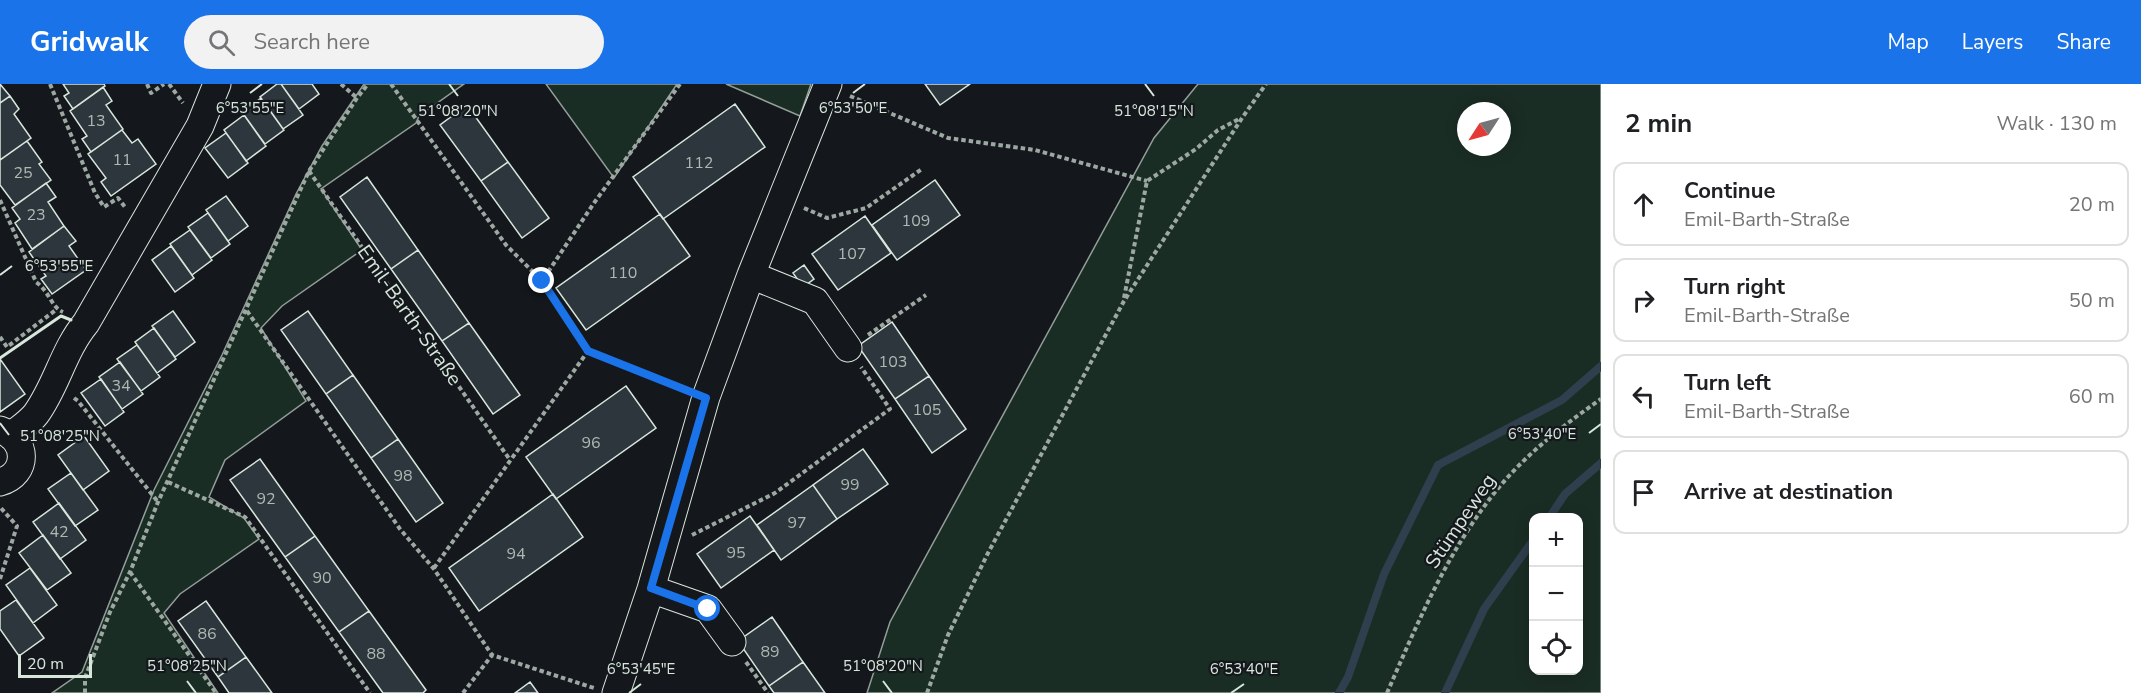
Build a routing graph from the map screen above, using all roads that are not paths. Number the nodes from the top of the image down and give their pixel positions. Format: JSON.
{"nodes":[{"id":1,"x":217,"y":84,"type":"edge"},
{"id":2,"x":840,"y":87,"type":"edge"},
{"id":3,"x":751,"y":275,"type":"junction"},
{"id":4,"x":848,"y":348,"type":"road end"},
{"id":5,"x":6,"y":433,"type":"edge"},
{"id":6,"x":0,"y":482,"type":"edge"},
{"id":7,"x":651,"y":588,"type":"junction"},
{"id":8,"x":732,"y":642,"type":"road end"},
{"id":9,"x":607,"y":691,"type":"edge"}],
"edges":[{"from":1,"to":5,"type":"street"},
{"from":2,"to":3,"type":"street"},
{"from":3,"to":4,"type":"street"},
{"from":3,"to":7,"type":"street"},
{"from":5,"to":6,"type":"street"},
{"from":7,"to":8,"type":"street"},
{"from":7,"to":9,"type":"street"}]}
